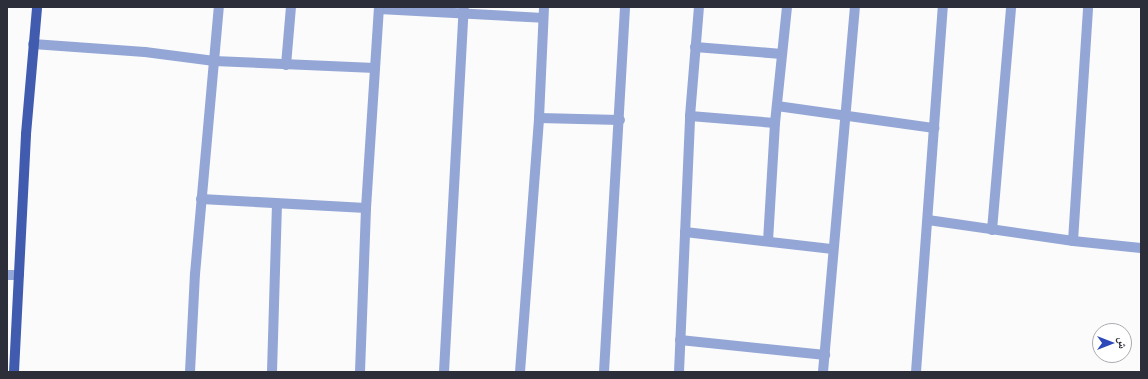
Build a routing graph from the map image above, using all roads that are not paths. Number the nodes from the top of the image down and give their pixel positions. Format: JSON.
{"nodes":[{"id":1,"x":37,"y":7,"type":"edge"},
{"id":2,"x":219,"y":7,"type":"edge"},
{"id":3,"x":291,"y":7,"type":"edge"},
{"id":4,"x":544,"y":7,"type":"edge"},
{"id":5,"x":626,"y":7,"type":"edge"},
{"id":6,"x":699,"y":7,"type":"edge"},
{"id":7,"x":787,"y":7,"type":"edge"},
{"id":8,"x":855,"y":7,"type":"edge"},
{"id":9,"x":942,"y":7,"type":"edge"},
{"id":10,"x":1012,"y":7,"type":"edge"},
{"id":11,"x":1088,"y":7,"type":"edge"},
{"id":12,"x":379,"y":8,"type":"edge"},
{"id":13,"x":464,"y":11,"type":"edge"},
{"id":14,"x":543,"y":18,"type":"junction"},
{"id":15,"x":33,"y":44,"type":"junction"},
{"id":16,"x":695,"y":47,"type":"junction"},
{"id":17,"x":782,"y":54,"type":"junction"},
{"id":18,"x":214,"y":61,"type":"junction"},
{"id":19,"x":286,"y":65,"type":"junction"},
{"id":20,"x":375,"y":68,"type":"junction"},
{"id":21,"x":777,"y":106,"type":"junction"},
{"id":22,"x":844,"y":115,"type":"junction"},
{"id":23,"x":690,"y":116,"type":"junction"},
{"id":24,"x":539,"y":118,"type":"junction"},
{"id":25,"x":620,"y":120,"type":"junction"},
{"id":26,"x":775,"y":123,"type":"junction"},
{"id":27,"x":934,"y":128,"type":"junction"},
{"id":28,"x":201,"y":199,"type":"junction"},
{"id":29,"x":277,"y":204,"type":"junction"},
{"id":30,"x":366,"y":208,"type":"junction"},
{"id":31,"x":928,"y":220,"type":"junction"},
{"id":32,"x":992,"y":230,"type":"junction"},
{"id":33,"x":685,"y":232,"type":"junction"},
{"id":34,"x":768,"y":241,"type":"junction"},
{"id":35,"x":1073,"y":241,"type":"junction"},
{"id":36,"x":1141,"y":248,"type":"edge"},
{"id":37,"x":833,"y":249,"type":"junction"},
{"id":38,"x":7,"y":275,"type":"edge"},
{"id":39,"x":19,"y":275,"type":"junction"},
{"id":40,"x":680,"y":340,"type":"junction"},
{"id":41,"x":825,"y":355,"type":"junction"},
{"id":42,"x":14,"y":372,"type":"edge"},
{"id":43,"x":190,"y":372,"type":"edge"},
{"id":44,"x":272,"y":372,"type":"edge"},
{"id":45,"x":360,"y":372,"type":"edge"},
{"id":46,"x":444,"y":372,"type":"edge"},
{"id":47,"x":520,"y":372,"type":"edge"},
{"id":48,"x":604,"y":372,"type":"edge"},
{"id":49,"x":679,"y":372,"type":"edge"},
{"id":50,"x":823,"y":372,"type":"edge"},
{"id":51,"x":916,"y":372,"type":"edge"}],
"edges":[{"from":1,"to":15,"type":"main road"},
{"from":2,"to":18,"type":"street"},
{"from":3,"to":19,"type":"street"},
{"from":4,"to":14,"type":"street"},
{"from":5,"to":25,"type":"street"},
{"from":6,"to":16,"type":"street"},
{"from":7,"to":17,"type":"street"},
{"from":8,"to":22,"type":"street"},
{"from":9,"to":27,"type":"street"},
{"from":10,"to":32,"type":"street"},
{"from":11,"to":35,"type":"street"},
{"from":12,"to":13,"type":"street"},
{"from":12,"to":20,"type":"street"},
{"from":13,"to":14,"type":"street"},
{"from":13,"to":46,"type":"street"},
{"from":14,"to":24,"type":"street"},
{"from":15,"to":18,"type":"street"},
{"from":15,"to":39,"type":"main road"},
{"from":16,"to":17,"type":"street"},
{"from":16,"to":23,"type":"street"},
{"from":17,"to":21,"type":"street"},
{"from":18,"to":19,"type":"street"},
{"from":18,"to":28,"type":"street"},
{"from":19,"to":20,"type":"street"},
{"from":20,"to":30,"type":"street"},
{"from":21,"to":22,"type":"street"},
{"from":21,"to":26,"type":"street"},
{"from":22,"to":27,"type":"street"},
{"from":22,"to":37,"type":"street"},
{"from":23,"to":26,"type":"street"},
{"from":23,"to":33,"type":"street"},
{"from":24,"to":25,"type":"street"},
{"from":24,"to":47,"type":"street"},
{"from":25,"to":48,"type":"street"},
{"from":26,"to":34,"type":"street"},
{"from":27,"to":31,"type":"street"},
{"from":28,"to":29,"type":"street"},
{"from":28,"to":43,"type":"street"},
{"from":29,"to":30,"type":"street"},
{"from":29,"to":44,"type":"street"},
{"from":30,"to":45,"type":"street"},
{"from":31,"to":32,"type":"street"},
{"from":31,"to":51,"type":"street"},
{"from":32,"to":35,"type":"street"},
{"from":33,"to":34,"type":"street"},
{"from":33,"to":40,"type":"street"},
{"from":34,"to":37,"type":"street"},
{"from":35,"to":36,"type":"street"},
{"from":37,"to":41,"type":"street"},
{"from":38,"to":39,"type":"street"},
{"from":39,"to":42,"type":"main road"},
{"from":40,"to":41,"type":"street"},
{"from":40,"to":49,"type":"street"},
{"from":41,"to":50,"type":"street"}]}
